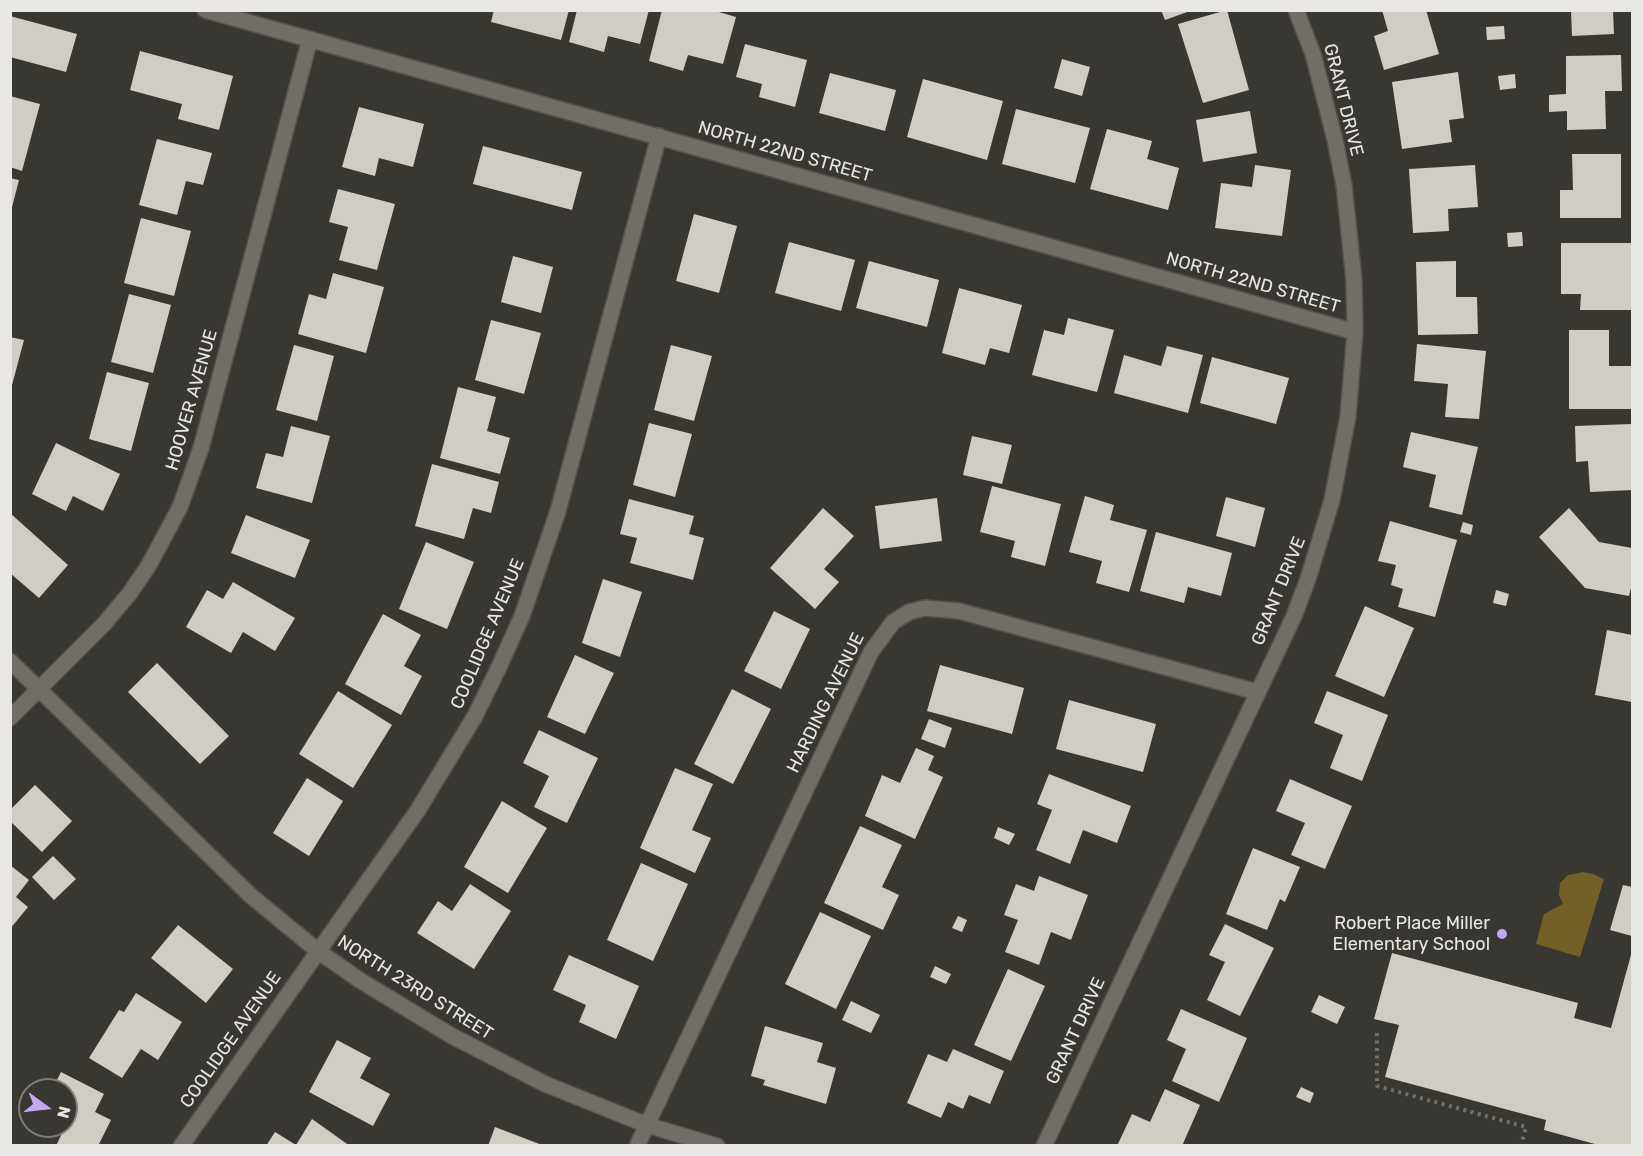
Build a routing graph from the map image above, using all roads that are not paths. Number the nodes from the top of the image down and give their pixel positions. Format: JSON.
{"nodes":[{"id":1,"x":205,"y":10,"type":"edge"},
{"id":2,"x":1296,"y":10,"type":"edge"},
{"id":3,"x":310,"y":39,"type":"junction"},
{"id":4,"x":659,"y":136,"type":"junction"},
{"id":5,"x":1355,"y":332,"type":"junction"},
{"id":6,"x":10,"y":661,"type":"edge"},
{"id":7,"x":39,"y":690,"type":"junction"},
{"id":8,"x":1257,"y":692,"type":"junction"},
{"id":9,"x":10,"y":718,"type":"edge"},
{"id":10,"x":318,"y":951,"type":"junction"},
{"id":11,"x":647,"y":1125,"type":"junction"},
{"id":12,"x":181,"y":1146,"type":"edge"},
{"id":13,"x":637,"y":1146,"type":"edge"},
{"id":14,"x":717,"y":1146,"type":"edge"},
{"id":15,"x":1044,"y":1146,"type":"edge"}],
"edges":[{"from":1,"to":3,"type":"street","name":"NORTH 22ND STREET"},
{"from":2,"to":5,"type":"street","name":"GRANT DRIVE"},
{"from":3,"to":4,"type":"street","name":"NORTH 22ND STREET"},
{"from":3,"to":7,"type":"street","name":"HOOVER AVENUE"},
{"from":4,"to":5,"type":"street","name":"NORTH 22ND STREET"},
{"from":4,"to":10,"type":"street","name":"COOLIDGE AVENUE"},
{"from":5,"to":8,"type":"street","name":"GRANT DRIVE"},
{"from":6,"to":7,"type":"street","name":"NORTH 23RD STREET"},
{"from":7,"to":9,"type":"street","name":"HOOVER AVENUE"},
{"from":7,"to":10,"type":"street","name":"NORTH 23RD STREET"},
{"from":8,"to":11,"type":"street","name":"HARDING AVENUE"},
{"from":8,"to":15,"type":"street","name":"GRANT DRIVE"},
{"from":10,"to":11,"type":"street","name":"NORTH 23RD STREET"},
{"from":10,"to":12,"type":"street","name":"COOLIDGE AVENUE"},
{"from":11,"to":13,"type":"street","name":"HARDING AVENUE"},
{"from":11,"to":14,"type":"street","name":"NORTH 23RD STREET"}]}
